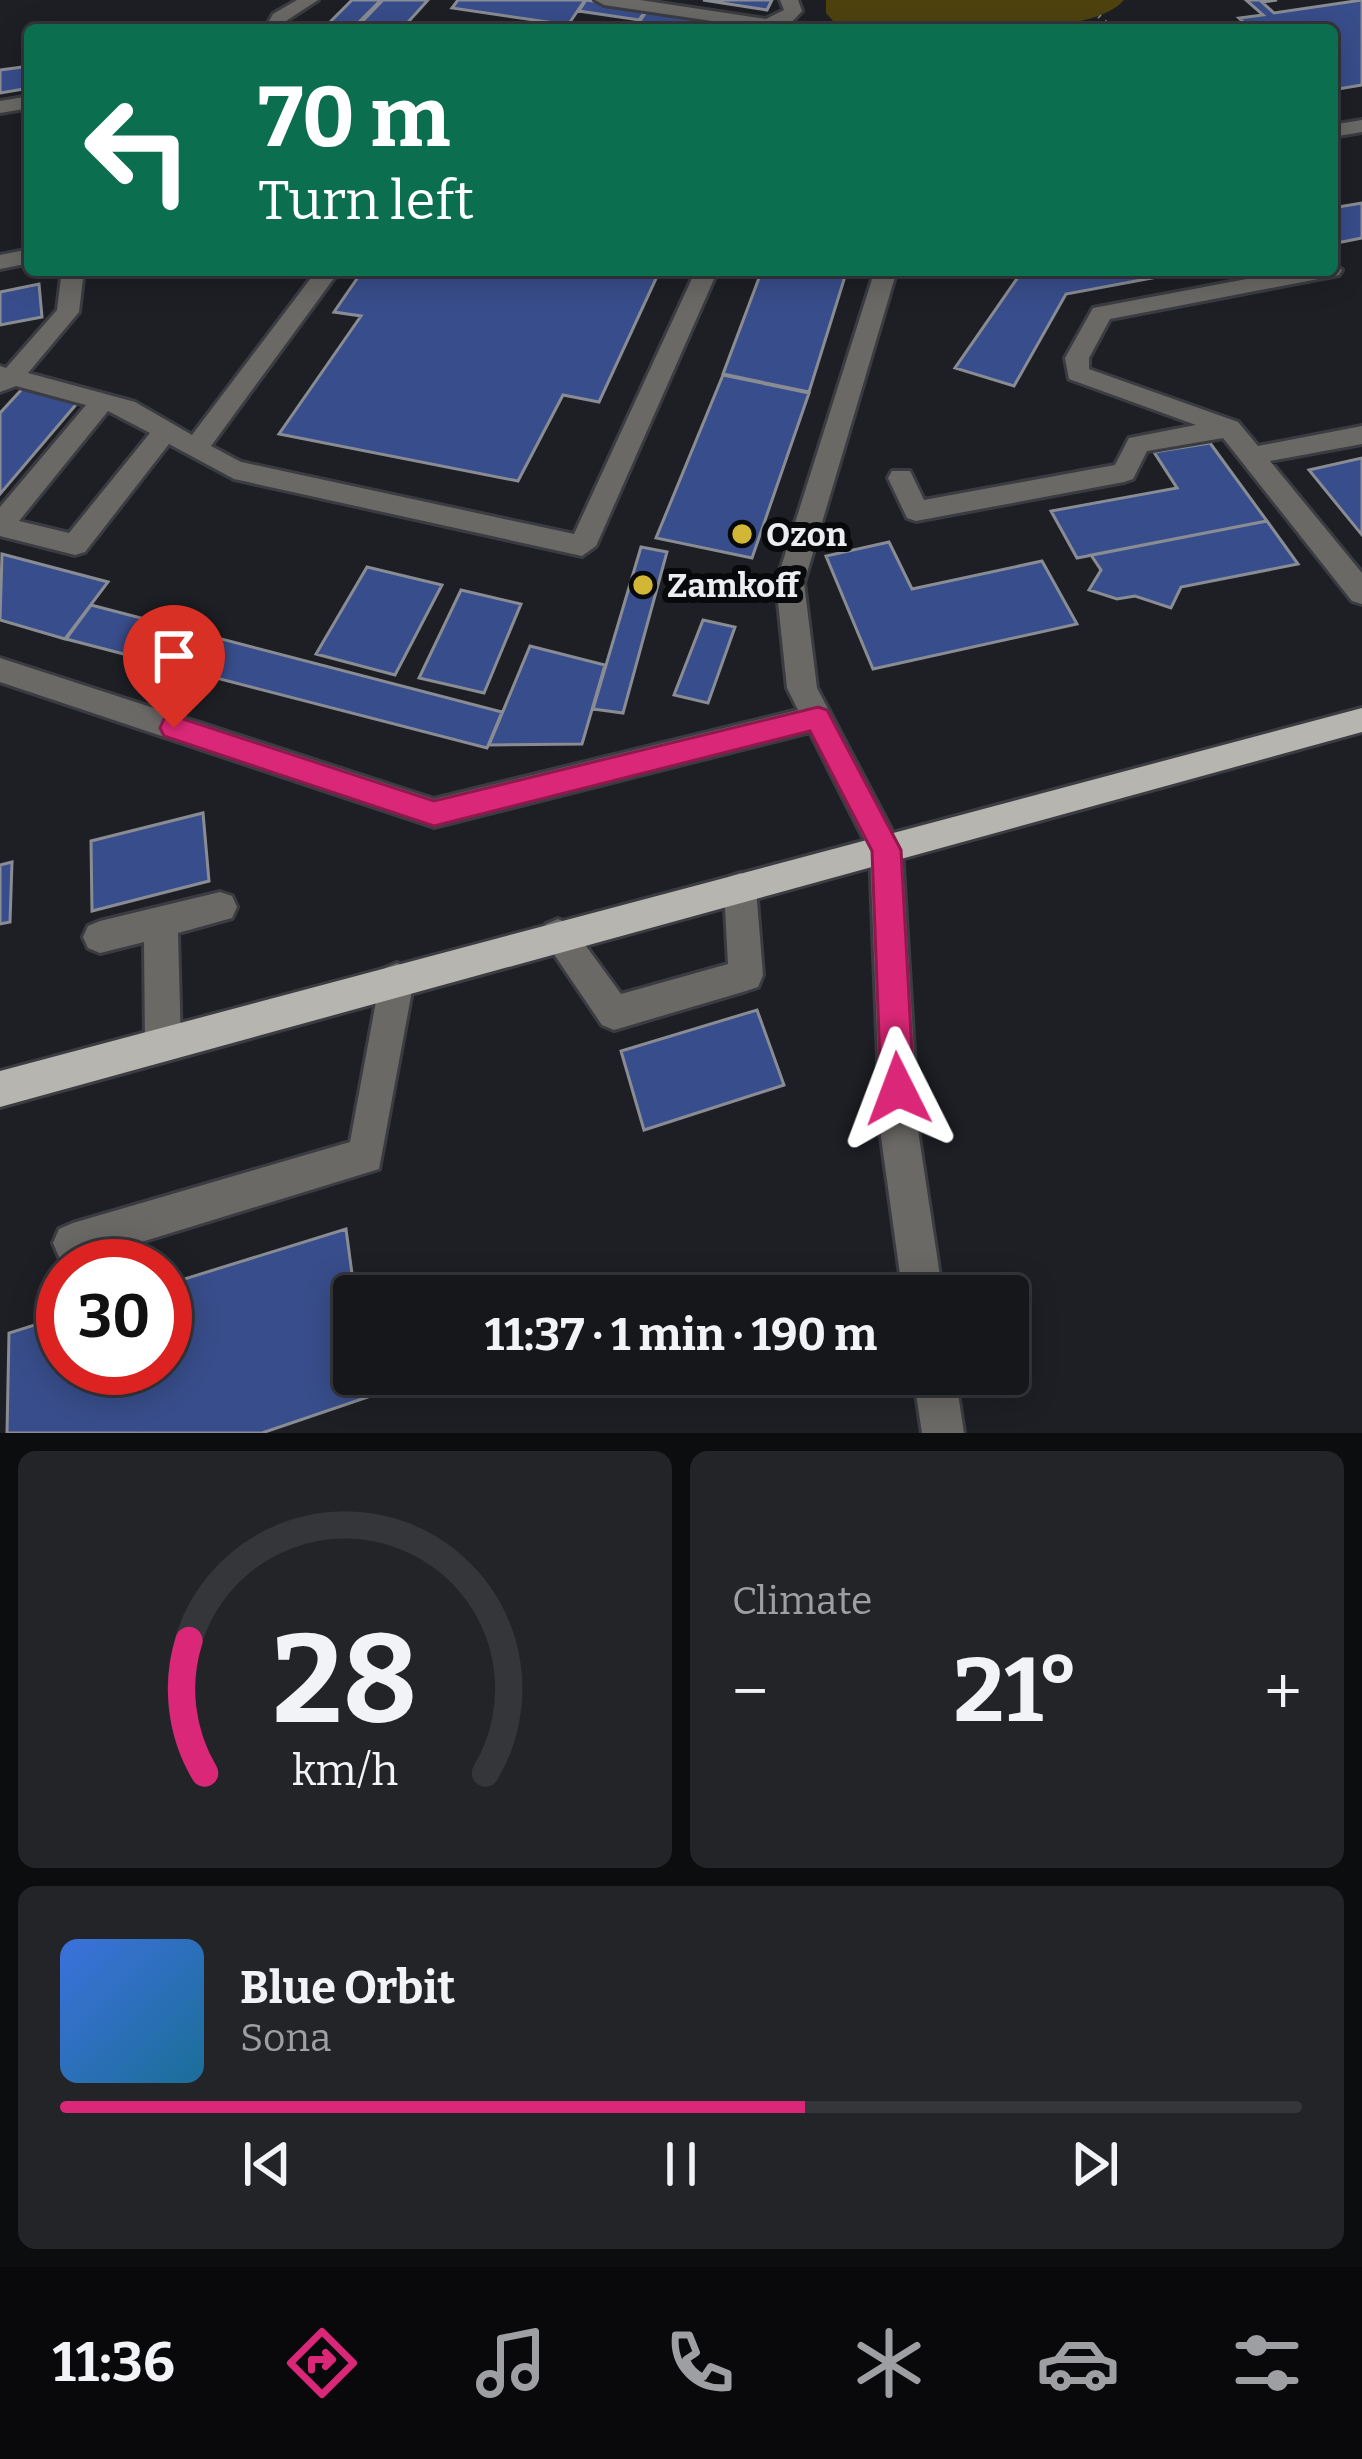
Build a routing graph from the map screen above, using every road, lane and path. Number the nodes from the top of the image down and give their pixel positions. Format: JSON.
{"nodes":[{"id":1,"x":309,"y":0,"type":"edge"},
{"id":2,"x":604,"y":0,"type":"edge"},
{"id":3,"x":789,"y":0,"type":"edge"},
{"id":4,"x":1099,"y":16,"type":"dead end"},
{"id":5,"x":276,"y":24,"type":"edge"},
{"id":6,"x":1107,"y":24,"type":"edge"},
{"id":7,"x":72,"y":276,"type":"edge"},
{"id":8,"x":325,"y":276,"type":"edge"},
{"id":9,"x":704,"y":276,"type":"edge"},
{"id":10,"x":884,"y":276,"type":"edge"},
{"id":11,"x":1300,"y":276,"type":"edge"},
{"id":12,"x":5,"y":379,"type":"edge"},
{"id":13,"x":103,"y":401,"type":"junction"},
{"id":14,"x":1229,"y":428,"type":"junction"},
{"id":15,"x":166,"y":430,"type":"junction"},
{"id":16,"x":1362,"y":435,"type":"edge"},
{"id":17,"x":196,"y":448,"type":"junction"},
{"id":18,"x":1252,"y":456,"type":"junction"},
{"id":19,"x":901,"y":478,"type":"dead end"},
{"id":20,"x":0,"y":526,"type":"edge"},
{"id":21,"x":1362,"y":593,"type":"edge"},
{"id":22,"x":0,"y":670,"type":"edge"},
{"id":23,"x":818,"y":718,"type":"junction"},
{"id":24,"x":1362,"y":720,"type":"edge"},
{"id":25,"x":886,"y":850,"type":"junction"},
{"id":26,"x":740,"y":888,"type":"junction"},
{"id":27,"x":220,"y":907,"type":"dead end"},
{"id":28,"x":161,"y":922,"type":"junction"},
{"id":29,"x":558,"y":934,"type":"junction"},
{"id":30,"x":100,"y":937,"type":"dead end"},
{"id":31,"x":397,"y":980,"type":"junction"},
{"id":32,"x":163,"y":1044,"type":"junction"},
{"id":33,"x":0,"y":1089,"type":"edge"},
{"id":34,"x":86,"y":1239,"type":"edge"},
{"id":35,"x":920,"y":1275,"type":"edge"},
{"id":36,"x":937,"y":1395,"type":"edge"},
{"id":37,"x":943,"y":1433,"type":"edge"}],
"edges":[{"from":1,"to":5,"type":"street"},
{"from":2,"to":3,"type":"street"},
{"from":4,"to":6,"type":"path"},
{"from":7,"to":12,"type":"street"},
{"from":8,"to":17,"type":"street"},
{"from":9,"to":17,"type":"street"},
{"from":10,"to":23,"type":"street"},
{"from":11,"to":14,"type":"street"},
{"from":12,"to":13,"type":"street"},
{"from":13,"to":15,"type":"street"},
{"from":13,"to":20,"type":"street"},
{"from":14,"to":18,"type":"street"},
{"from":14,"to":19,"type":"street"},
{"from":15,"to":17,"type":"street"},
{"from":15,"to":20,"type":"street"},
{"from":16,"to":18,"type":"street"},
{"from":18,"to":21,"type":"street"},
{"from":22,"to":23,"type":"street"},
{"from":23,"to":25,"type":"street"},
{"from":24,"to":25,"type":"main road"},
{"from":25,"to":26,"type":"main road"},
{"from":25,"to":35,"type":"street"},
{"from":26,"to":29,"type":"main road"},
{"from":26,"to":29,"type":"street"},
{"from":27,"to":28,"type":"street"},
{"from":28,"to":30,"type":"street"},
{"from":28,"to":32,"type":"street"},
{"from":29,"to":31,"type":"main road"},
{"from":31,"to":32,"type":"main road"},
{"from":31,"to":34,"type":"street"},
{"from":32,"to":33,"type":"main road"},
{"from":36,"to":37,"type":"street"}]}
